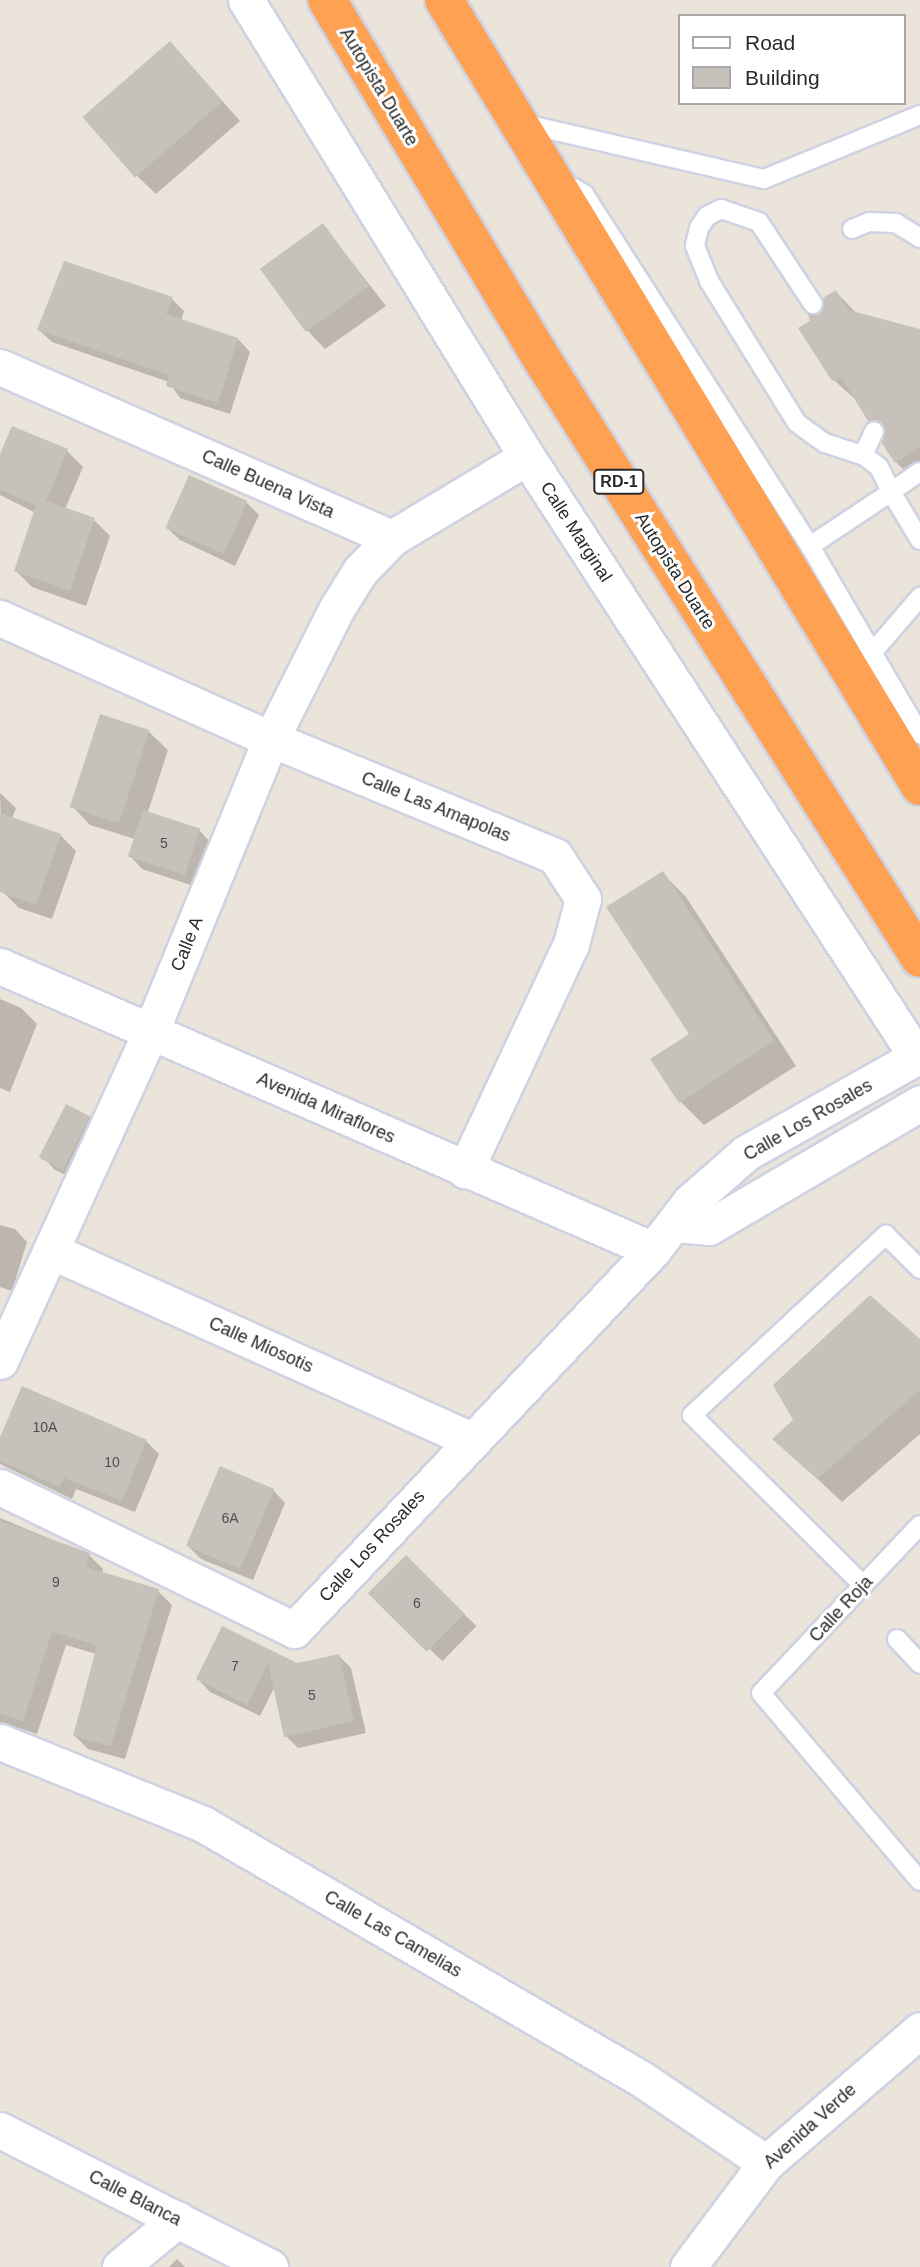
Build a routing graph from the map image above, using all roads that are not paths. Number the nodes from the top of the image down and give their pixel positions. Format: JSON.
{"nodes":[{"id":1,"x":246,"y":0,"type":"edge"},
{"id":2,"x":327,"y":0,"type":"edge"},
{"id":3,"x":444,"y":0,"type":"edge"},
{"id":4,"x":920,"y":115,"type":"edge"},
{"id":5,"x":521,"y":123,"type":"junction"},
{"id":6,"x":554,"y":177,"type":"junction"},
{"id":7,"x":852,"y":229,"type":"dead end"},
{"id":8,"x":920,"y":238,"type":"edge"},
{"id":9,"x":813,"y":304,"type":"dead end"},
{"id":10,"x":0,"y":367,"type":"edge"},
{"id":11,"x":874,"y":432,"type":"dead end"},
{"id":12,"x":863,"y":455,"type":"junction"},
{"id":13,"x":527,"y":457,"type":"junction"},
{"id":14,"x":920,"y":472,"type":"edge"},
{"id":15,"x":891,"y":492,"type":"junction"},
{"id":16,"x":391,"y":538,"type":"junction"},
{"id":17,"x":920,"y":540,"type":"edge"},
{"id":18,"x":810,"y":546,"type":"junction"},
{"id":19,"x":920,"y":597,"type":"edge"},
{"id":20,"x":0,"y":618,"type":"edge"},
{"id":21,"x":872,"y":653,"type":"junction"},
{"id":22,"x":920,"y":734,"type":"edge"},
{"id":23,"x":271,"y":739,"type":"junction"},
{"id":24,"x":920,"y":786,"type":"edge"},
{"id":25,"x":920,"y":958,"type":"edge"},
{"id":26,"x":0,"y":966,"type":"edge"},
{"id":27,"x":151,"y":1031,"type":"junction"},
{"id":28,"x":919,"y":1056,"type":"edge"},
{"id":29,"x":920,"y":1103,"type":"edge"},
{"id":30,"x":465,"y":1170,"type":"junction"},
{"id":31,"x":675,"y":1224,"type":"junction"},
{"id":32,"x":653,"y":1250,"type":"junction"},
{"id":33,"x":51,"y":1251,"type":"junction"},
{"id":34,"x":920,"y":1269,"type":"edge"},
{"id":35,"x":0,"y":1361,"type":"edge"},
{"id":36,"x":471,"y":1440,"type":"junction"},
{"id":37,"x":0,"y":1487,"type":"edge"},
{"id":38,"x":920,"y":1525,"type":"edge"},
{"id":39,"x":863,"y":1585,"type":"junction"},
{"id":40,"x":897,"y":1639,"type":"dead end"},
{"id":41,"x":920,"y":1664,"type":"edge"},
{"id":42,"x":0,"y":1742,"type":"edge"},
{"id":43,"x":920,"y":1881,"type":"edge"},
{"id":44,"x":920,"y":2030,"type":"edge"},
{"id":45,"x":0,"y":2130,"type":"edge"},
{"id":46,"x":766,"y":2163,"type":"junction"},
{"id":47,"x":178,"y":2219,"type":"junction"},
{"id":48,"x":120,"y":2267,"type":"edge"},
{"id":49,"x":270,"y":2267,"type":"edge"},
{"id":50,"x":688,"y":2267,"type":"edge"}],
"edges":[{"from":1,"to":13,"type":"street","name":"Calle Marginal"},
{"from":2,"to":25,"type":"highway","name":"Autopista Duarte","number":"RD-1"},
{"from":3,"to":5,"type":"highway"},
{"from":4,"to":5,"type":"lane"},
{"from":5,"to":6,"type":"highway"},
{"from":6,"to":18,"type":"lane"},
{"from":6,"to":24,"type":"highway"},
{"from":7,"to":8,"type":"lane"},
{"from":9,"to":12,"type":"lane"},
{"from":10,"to":16,"type":"street","name":"Calle Buena Vista"},
{"from":11,"to":12,"type":"lane"},
{"from":12,"to":15,"type":"lane"},
{"from":13,"to":16,"type":"street"},
{"from":13,"to":28,"type":"street","name":"Calle Marginal"},
{"from":14,"to":15,"type":"lane"},
{"from":15,"to":17,"type":"lane"},
{"from":15,"to":18,"type":"lane"},
{"from":16,"to":23,"type":"street","name":"Calle A"},
{"from":18,"to":21,"type":"lane"},
{"from":19,"to":21,"type":"lane"},
{"from":20,"to":23,"type":"street","name":"Calle Las Amapolas"},
{"from":21,"to":22,"type":"lane"},
{"from":23,"to":27,"type":"street","name":"Calle A"},
{"from":23,"to":30,"type":"street","name":"Calle Las Amapolas"},
{"from":26,"to":27,"type":"street","name":"Avenida Miraflores"},
{"from":27,"to":30,"type":"street","name":"Avenida Miraflores"},
{"from":27,"to":33,"type":"street","name":"Calle A"},
{"from":28,"to":31,"type":"street","name":"Calle Los Rosales"},
{"from":29,"to":31,"type":"street"},
{"from":30,"to":32,"type":"street","name":"Avenida Miraflores"},
{"from":31,"to":32,"type":"street","name":"Calle Los Rosales"},
{"from":32,"to":36,"type":"street","name":"Calle Los Rosales"},
{"from":33,"to":35,"type":"street","name":"Calle A"},
{"from":33,"to":36,"type":"street","name":"Calle Miosotis"},
{"from":34,"to":39,"type":"lane"},
{"from":36,"to":37,"type":"street","name":"Calle Los Rosales"},
{"from":38,"to":39,"type":"lane","name":"Calle Roja"},
{"from":39,"to":43,"type":"lane","name":"Calle Roja"},
{"from":40,"to":41,"type":"lane"},
{"from":42,"to":46,"type":"street","name":"Calle Las Camelias"},
{"from":44,"to":46,"type":"street","name":"Avenida Verde"},
{"from":45,"to":47,"type":"street","name":"Calle Blanca"},
{"from":46,"to":50,"type":"street","name":"Avenida Verde"},
{"from":47,"to":48,"type":"street"},
{"from":47,"to":49,"type":"street","name":"Calle Blanca"}]}
